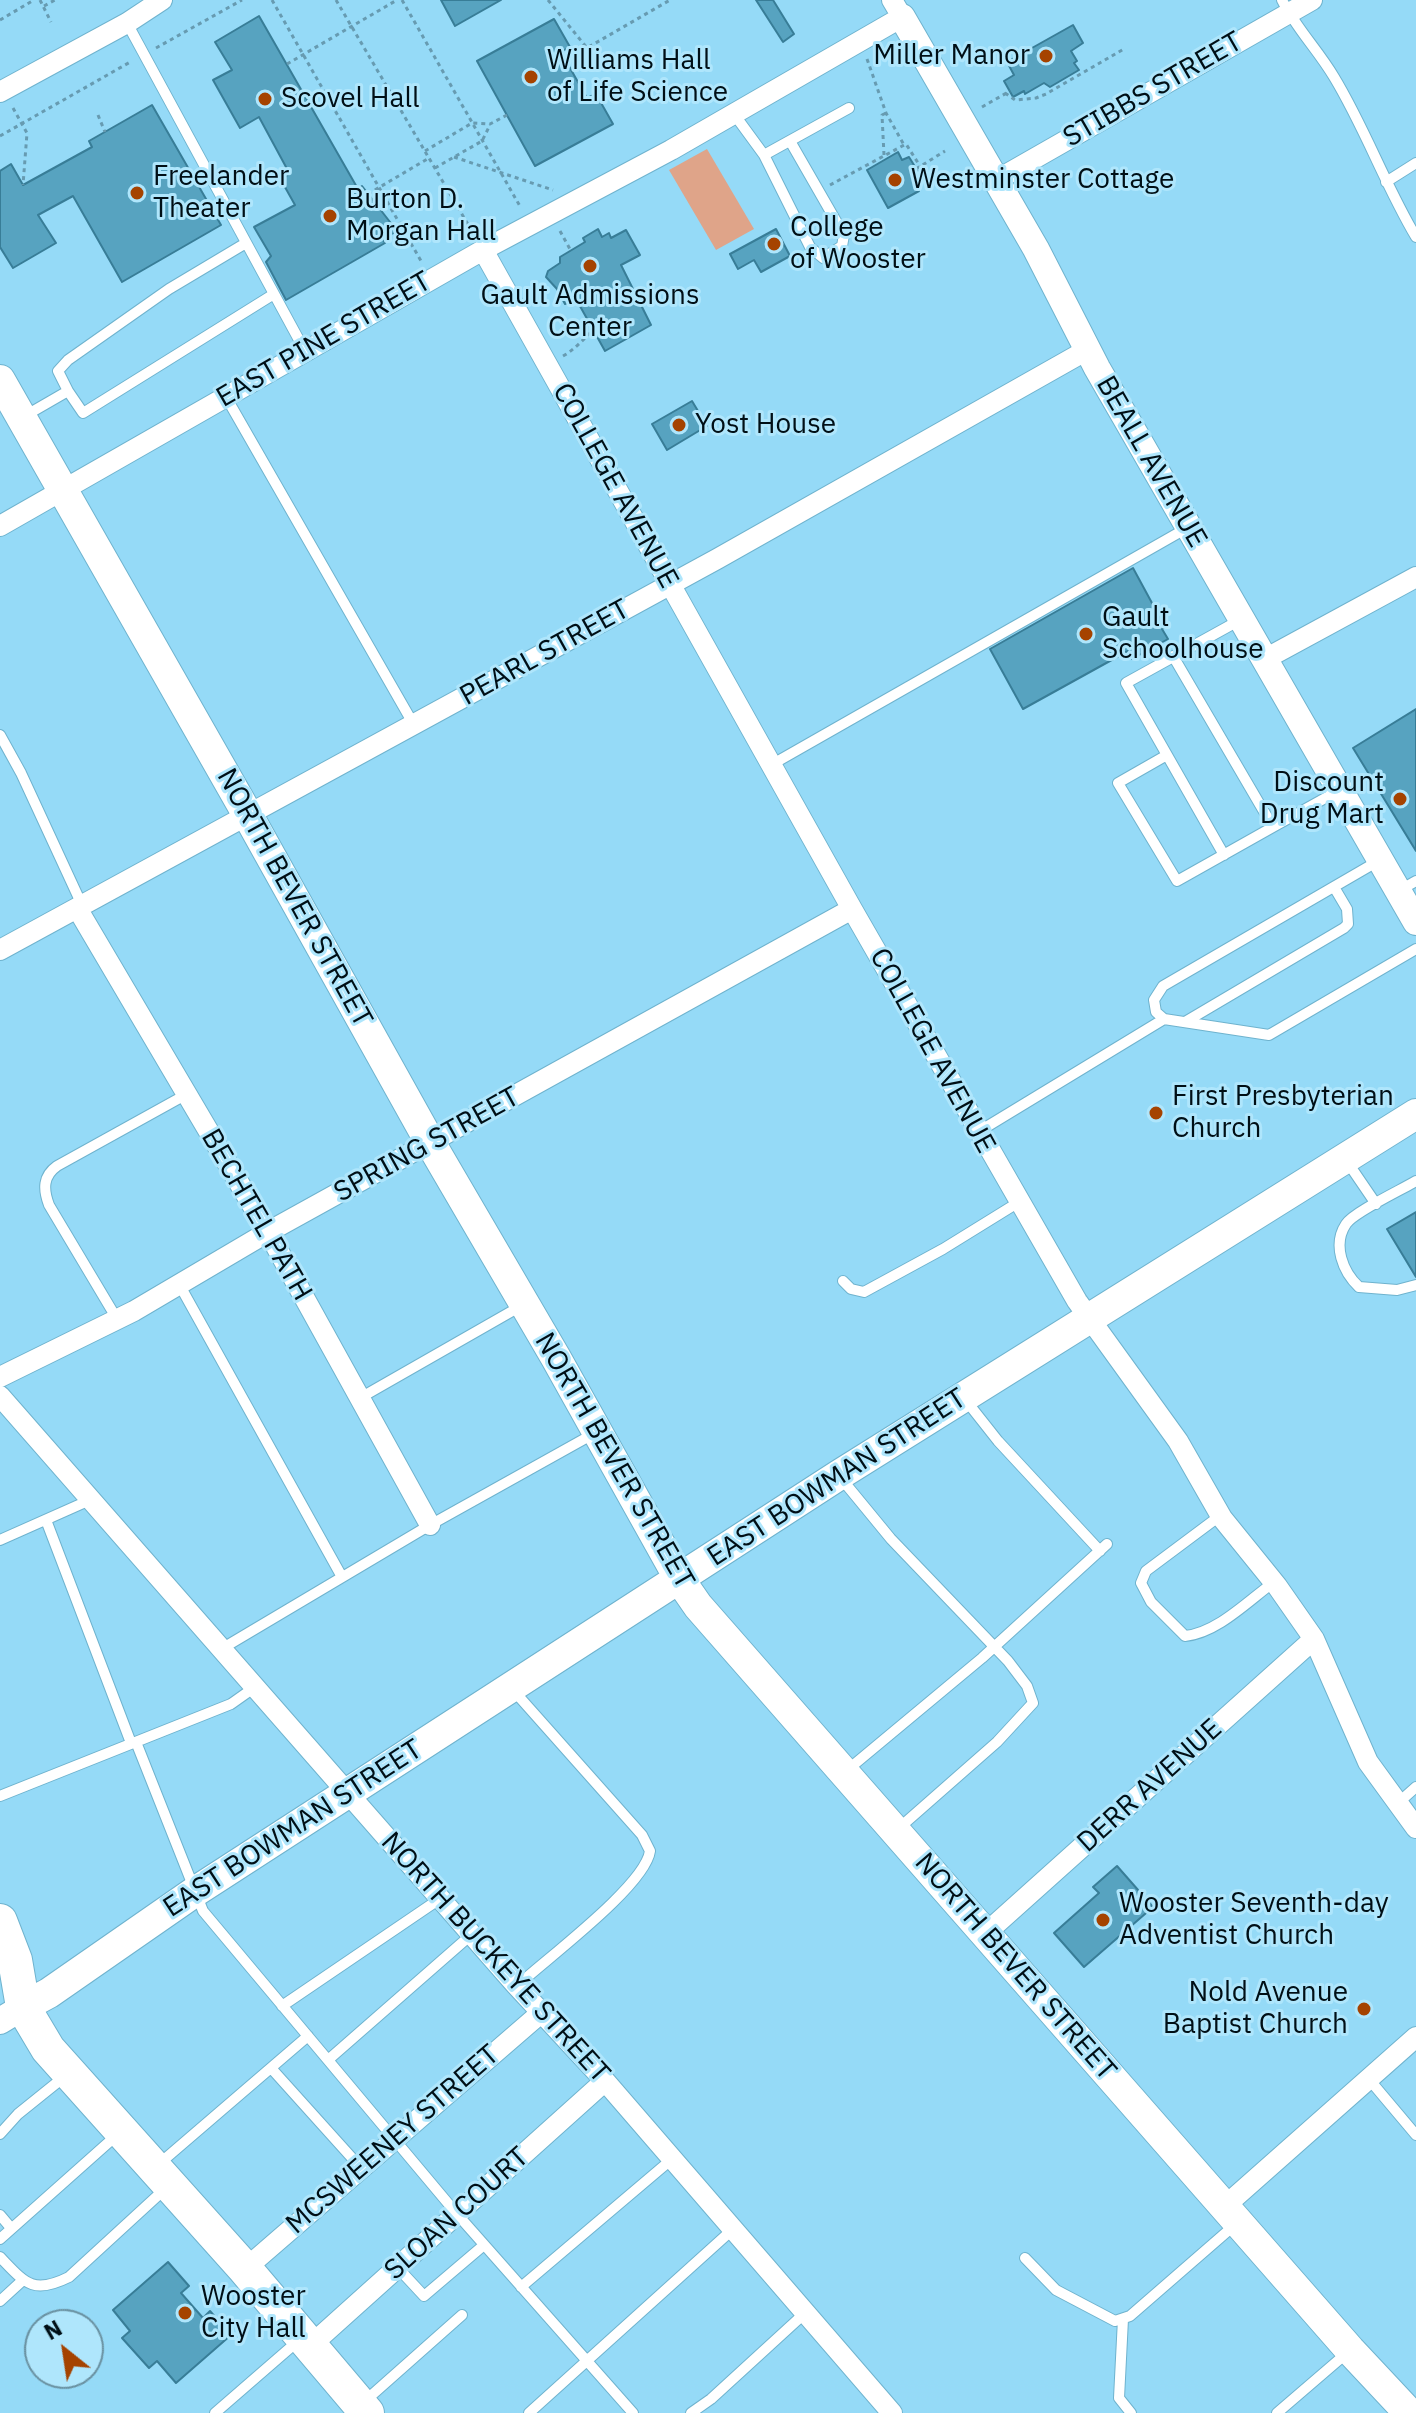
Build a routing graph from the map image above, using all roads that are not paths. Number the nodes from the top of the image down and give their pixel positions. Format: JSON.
{"nodes":[{"id":1,"x":162,"y":0,"type":"edge"},
{"id":2,"x":1312,"y":0,"type":"edge"},
{"id":3,"x":1285,"y":7,"type":"edge"},
{"id":4,"x":897,"y":9,"type":"edge"},
{"id":5,"x":127,"y":23,"type":"junction"},
{"id":6,"x":2,"y":91,"type":"edge"},
{"id":7,"x":849,"y":108,"type":"dead end"},
{"id":8,"x":734,"y":114,"type":"junction"},
{"id":9,"x":790,"y":141,"type":"junction"},
{"id":10,"x":764,"y":155,"type":"junction"},
{"id":11,"x":1416,"y":163,"type":"edge"},
{"id":12,"x":995,"y":181,"type":"junction"},
{"id":13,"x":1386,"y":182,"type":"junction"},
{"id":14,"x":1416,"y":237,"type":"edge"},
{"id":15,"x":246,"y":243,"type":"junction"},
{"id":16,"x":483,"y":250,"type":"junction"},
{"id":17,"x":274,"y":294,"type":"junction"},
{"id":18,"x":1087,"y":350,"type":"junction"},
{"id":19,"x":305,"y":351,"type":"junction"},
{"id":20,"x":0,"y":380,"type":"edge"},
{"id":21,"x":68,"y":391,"type":"junction"},
{"id":22,"x":226,"y":397,"type":"junction"},
{"id":23,"x":21,"y":418,"type":"junction"},
{"id":24,"x":62,"y":490,"type":"junction"},
{"id":25,"x":0,"y":526,"type":"edge"},
{"id":26,"x":1189,"y":527,"type":"junction"},
{"id":27,"x":1416,"y":577,"type":"edge"},
{"id":28,"x":670,"y":584,"type":"junction"},
{"id":29,"x":1241,"y":619,"type":"junction"},
{"id":30,"x":1173,"y":656,"type":"junction"},
{"id":31,"x":1265,"y":659,"type":"junction"},
{"id":32,"x":414,"y":725,"type":"junction"},
{"id":33,"x":0,"y":735,"type":"edge"},
{"id":34,"x":1167,"y":755,"type":"junction"},
{"id":35,"x":771,"y":765,"type":"junction"},
{"id":36,"x":1340,"y":790,"type":"junction"},
{"id":37,"x":248,"y":816,"type":"junction"},
{"id":38,"x":1273,"y":827,"type":"junction"},
{"id":39,"x":1224,"y":855,"type":"junction"},
{"id":40,"x":1380,"y":860,"type":"junction"},
{"id":41,"x":1407,"y":886,"type":"edge"},
{"id":42,"x":1334,"y":887,"type":"junction"},
{"id":43,"x":80,"y":906,"type":"junction"},
{"id":44,"x":852,"y":909,"type":"junction"},
{"id":45,"x":1416,"y":922,"type":"edge"},
{"id":46,"x":1416,"y":949,"type":"edge"},
{"id":47,"x":0,"y":950,"type":"edge"},
{"id":48,"x":1164,"y":1019,"type":"junction"},
{"id":49,"x":1185,"y":1022,"type":"junction"},
{"id":50,"x":187,"y":1094,"type":"junction"},
{"id":51,"x":1416,"y":1114,"type":"edge"},
{"id":52,"x":978,"y":1132,"type":"junction"},
{"id":53,"x":431,"y":1144,"type":"junction"},
{"id":54,"x":1345,"y":1158,"type":"junction"},
{"id":55,"x":1416,"y":1181,"type":"edge"},
{"id":56,"x":1019,"y":1202,"type":"junction"},
{"id":57,"x":1376,"y":1204,"type":"junction"},
{"id":58,"x":268,"y":1232,"type":"junction"},
{"id":59,"x":843,"y":1281,"type":"dead end"},
{"id":60,"x":179,"y":1284,"type":"junction"},
{"id":61,"x":1416,"y":1285,"type":"edge"},
{"id":62,"x":525,"y":1304,"type":"junction"},
{"id":63,"x":1087,"y":1318,"type":"junction"},
{"id":64,"x":117,"y":1319,"type":"junction"},
{"id":65,"x":0,"y":1377,"type":"edge"},
{"id":66,"x":0,"y":1396,"type":"edge"},
{"id":67,"x":963,"y":1396,"type":"junction"},
{"id":68,"x":360,"y":1398,"type":"junction"},
{"id":69,"x":597,"y":1432,"type":"junction"},
{"id":70,"x":839,"y":1475,"type":"junction"},
{"id":71,"x":90,"y":1500,"type":"junction"},
{"id":72,"x":1221,"y":1515,"type":"junction"},
{"id":73,"x":46,"y":1520,"type":"junction"},
{"id":74,"x":430,"y":1525,"type":"junction"},
{"id":75,"x":0,"y":1540,"type":"edge"},
{"id":76,"x":342,"y":1577,"type":"junction"},
{"id":77,"x":680,"y":1580,"type":"junction"},
{"id":78,"x":1274,"y":1582,"type":"junction"},
{"id":79,"x":1314,"y":1639,"type":"junction"},
{"id":80,"x":223,"y":1648,"type":"junction"},
{"id":81,"x":994,"y":1648,"type":"junction"},
{"id":82,"x":255,"y":1687,"type":"junction"},
{"id":83,"x":511,"y":1688,"type":"junction"},
{"id":84,"x":134,"y":1742,"type":"junction"},
{"id":85,"x":844,"y":1774,"type":"junction"},
{"id":86,"x":342,"y":1784,"type":"junction"},
{"id":87,"x":1416,"y":1787,"type":"edge"},
{"id":88,"x":0,"y":1796,"type":"edge"},
{"id":89,"x":1396,"y":1804,"type":"junction"},
{"id":90,"x":1416,"y":1828,"type":"edge"},
{"id":91,"x":896,"y":1832,"type":"junction"},
{"id":92,"x":193,"y":1893,"type":"junction"},
{"id":93,"x":441,"y":1898,"type":"junction"},
{"id":94,"x":0,"y":1921,"type":"edge"},
{"id":95,"x":986,"y":1933,"type":"junction"},
{"id":96,"x":472,"y":1934,"type":"junction"},
{"id":97,"x":517,"y":1986,"type":"junction"},
{"id":98,"x":282,"y":2006,"type":"junction"},
{"id":99,"x":542,"y":2012,"type":"junction"},
{"id":100,"x":12,"y":2014,"type":"edge"},
{"id":101,"x":308,"y":2036,"type":"junction"},
{"id":102,"x":1416,"y":2037,"type":"edge"},
{"id":103,"x":328,"y":2060,"type":"junction"},
{"id":104,"x":271,"y":2068,"type":"junction"},
{"id":105,"x":70,"y":2073,"type":"junction"},
{"id":106,"x":1367,"y":2078,"type":"junction"},
{"id":107,"x":605,"y":2081,"type":"junction"},
{"id":108,"x":121,"y":2131,"type":"junction"},
{"id":109,"x":0,"y":2134,"type":"edge"},
{"id":110,"x":1416,"y":2135,"type":"edge"},
{"id":111,"x":394,"y":2140,"type":"junction"},
{"id":112,"x":672,"y":2159,"type":"junction"},
{"id":113,"x":361,"y":2168,"type":"junction"},
{"id":114,"x":162,"y":2177,"type":"junction"},
{"id":115,"x":457,"y":2214,"type":"junction"},
{"id":116,"x":1232,"y":2214,"type":"junction"},
{"id":117,"x":0,"y":2215,"type":"edge"},
{"id":118,"x":11,"y":2228,"type":"junction"},
{"id":119,"x":732,"y":2230,"type":"junction"},
{"id":120,"x":0,"y":2239,"type":"edge"},
{"id":121,"x":484,"y":2245,"type":"junction"},
{"id":122,"x":0,"y":2257,"type":"edge"},
{"id":123,"x":1025,"y":2258,"type":"dead end"},
{"id":124,"x":398,"y":2268,"type":"junction"},
{"id":125,"x":245,"y":2269,"type":"junction"},
{"id":126,"x":23,"y":2280,"type":"junction"},
{"id":127,"x":521,"y":2287,"type":"junction"},
{"id":128,"x":0,"y":2301,"type":"edge"},
{"id":129,"x":805,"y":2313,"type":"junction"},
{"id":130,"x":462,"y":2315,"type":"dead end"},
{"id":131,"x":1123,"y":2319,"type":"junction"},
{"id":132,"x":306,"y":2342,"type":"junction"},
{"id":133,"x":1350,"y":2350,"type":"junction"},
{"id":134,"x":587,"y":2363,"type":"junction"},
{"id":135,"x":363,"y":2409,"type":"edge"},
{"id":136,"x":215,"y":2413,"type":"edge"},
{"id":137,"x":529,"y":2413,"type":"edge"},
{"id":138,"x":633,"y":2413,"type":"edge"},
{"id":139,"x":691,"y":2413,"type":"edge"},
{"id":140,"x":892,"y":2413,"type":"edge"},
{"id":141,"x":1131,"y":2413,"type":"edge"},
{"id":142,"x":1277,"y":2413,"type":"edge"},
{"id":143,"x":1409,"y":2413,"type":"edge"}],
"edges":[{"from":1,"to":5,"type":"street"},
{"from":2,"to":3,"type":"street","name":"STIBBS STREET"},
{"from":3,"to":12,"type":"street","name":"STIBBS STREET"},
{"from":3,"to":13,"type":"lane"},
{"from":4,"to":8,"type":"street","name":"EAST PINE STREET"},
{"from":4,"to":12,"type":"street","name":"BEALL AVENUE"},
{"from":5,"to":6,"type":"street"},
{"from":5,"to":15,"type":"lane"},
{"from":7,"to":9,"type":"lane"},
{"from":8,"to":10,"type":"lane"},
{"from":8,"to":16,"type":"street","name":"EAST PINE STREET"},
{"from":9,"to":10,"type":"lane"},
{"from":9,"to":10,"type":"lane"},
{"from":11,"to":13,"type":"lane"},
{"from":12,"to":18,"type":"street","name":"BEALL AVENUE"},
{"from":13,"to":14,"type":"lane"},
{"from":15,"to":17,"type":"lane"},
{"from":15,"to":21,"type":"lane"},
{"from":16,"to":19,"type":"street","name":"EAST PINE STREET"},
{"from":16,"to":28,"type":"street","name":"COLLEGE AVENUE"},
{"from":17,"to":19,"type":"lane"},
{"from":17,"to":21,"type":"lane"},
{"from":18,"to":26,"type":"street","name":"BEALL AVENUE"},
{"from":18,"to":28,"type":"street","name":"PEARL STREET"},
{"from":19,"to":22,"type":"street","name":"EAST PINE STREET"},
{"from":20,"to":23,"type":"main road","name":"NORTH BEVER STREET"},
{"from":21,"to":23,"type":"lane"},
{"from":22,"to":24,"type":"street","name":"EAST PINE STREET"},
{"from":22,"to":32,"type":"lane"},
{"from":23,"to":24,"type":"main road","name":"NORTH BEVER STREET"},
{"from":24,"to":25,"type":"street","name":"EAST PINE STREET"},
{"from":24,"to":37,"type":"main road","name":"NORTH BEVER STREET"},
{"from":26,"to":29,"type":"street","name":"BEALL AVENUE"},
{"from":26,"to":35,"type":"lane"},
{"from":27,"to":31,"type":"street"},
{"from":28,"to":32,"type":"street","name":"PEARL STREET"},
{"from":28,"to":35,"type":"street","name":"COLLEGE AVENUE"},
{"from":29,"to":30,"type":"lane"},
{"from":29,"to":31,"type":"street","name":"BEALL AVENUE"},
{"from":30,"to":34,"type":"lane"},
{"from":30,"to":38,"type":"lane"},
{"from":31,"to":36,"type":"street","name":"BEALL AVENUE"},
{"from":32,"to":37,"type":"street","name":"PEARL STREET"},
{"from":33,"to":43,"type":"lane"},
{"from":34,"to":39,"type":"lane"},
{"from":34,"to":39,"type":"lane"},
{"from":35,"to":44,"type":"street","name":"COLLEGE AVENUE"},
{"from":36,"to":38,"type":"lane"},
{"from":36,"to":40,"type":"street","name":"BEALL AVENUE"},
{"from":37,"to":43,"type":"street","name":"PEARL STREET"},
{"from":37,"to":53,"type":"main road","name":"NORTH BEVER STREET"},
{"from":38,"to":39,"type":"lane"},
{"from":40,"to":41,"type":"street","name":"BEALL AVENUE"},
{"from":40,"to":42,"type":"lane"},
{"from":41,"to":45,"type":"street","name":"BEALL AVENUE"},
{"from":42,"to":48,"type":"lane"},
{"from":42,"to":49,"type":"lane"},
{"from":43,"to":47,"type":"street","name":"PEARL STREET"},
{"from":43,"to":50,"type":"street","name":"BECHTEL PATH"},
{"from":44,"to":52,"type":"street","name":"COLLEGE AVENUE"},
{"from":44,"to":53,"type":"street","name":"SPRING STREET"},
{"from":46,"to":49,"type":"lane"},
{"from":48,"to":49,"type":"lane"},
{"from":48,"to":52,"type":"lane"},
{"from":50,"to":58,"type":"street","name":"BECHTEL PATH"},
{"from":50,"to":64,"type":"lane"},
{"from":51,"to":54,"type":"main road","name":"EAST BOWMAN STREET"},
{"from":52,"to":56,"type":"street","name":"COLLEGE AVENUE"},
{"from":53,"to":58,"type":"street","name":"SPRING STREET"},
{"from":53,"to":62,"type":"main road","name":"NORTH BEVER STREET"},
{"from":54,"to":57,"type":"lane"},
{"from":54,"to":63,"type":"main road","name":"EAST BOWMAN STREET"},
{"from":55,"to":57,"type":"lane"},
{"from":56,"to":59,"type":"lane"},
{"from":56,"to":63,"type":"street","name":"COLLEGE AVENUE"},
{"from":57,"to":61,"type":"lane"},
{"from":58,"to":60,"type":"street","name":"SPRING STREET"},
{"from":58,"to":68,"type":"street","name":"BECHTEL PATH"},
{"from":60,"to":64,"type":"street","name":"SPRING STREET"},
{"from":60,"to":76,"type":"lane"},
{"from":62,"to":68,"type":"lane"},
{"from":62,"to":69,"type":"main road","name":"NORTH BEVER STREET"},
{"from":63,"to":67,"type":"main road","name":"EAST BOWMAN STREET"},
{"from":63,"to":72,"type":"street","name":"COLLEGE AVENUE"},
{"from":64,"to":65,"type":"street","name":"SPRING STREET"},
{"from":66,"to":71,"type":"street","name":"NORTH BUCKEYE STREET"},
{"from":67,"to":70,"type":"main road","name":"EAST BOWMAN STREET"},
{"from":67,"to":81,"type":"lane"},
{"from":68,"to":74,"type":"street","name":"BECHTEL PATH"},
{"from":69,"to":74,"type":"lane"},
{"from":69,"to":77,"type":"main road","name":"NORTH BEVER STREET"},
{"from":70,"to":77,"type":"main road","name":"EAST BOWMAN STREET"},
{"from":70,"to":81,"type":"lane"},
{"from":71,"to":73,"type":"lane"},
{"from":71,"to":80,"type":"street","name":"NORTH BUCKEYE STREET"},
{"from":72,"to":78,"type":"street","name":"COLLEGE AVENUE"},
{"from":72,"to":78,"type":"lane"},
{"from":73,"to":75,"type":"lane"},
{"from":73,"to":84,"type":"lane"},
{"from":74,"to":76,"type":"lane"},
{"from":76,"to":80,"type":"lane"},
{"from":77,"to":83,"type":"main road","name":"EAST BOWMAN STREET"},
{"from":77,"to":85,"type":"main road","name":"NORTH BEVER STREET"},
{"from":78,"to":79,"type":"street","name":"COLLEGE AVENUE"},
{"from":79,"to":89,"type":"street","name":"COLLEGE AVENUE"},
{"from":79,"to":95,"type":"street","name":"DERR AVENUE"},
{"from":80,"to":82,"type":"street","name":"NORTH BUCKEYE STREET"},
{"from":81,"to":85,"type":"lane"},
{"from":81,"to":91,"type":"lane"},
{"from":82,"to":84,"type":"lane"},
{"from":82,"to":86,"type":"street","name":"NORTH BUCKEYE STREET"},
{"from":83,"to":86,"type":"main road","name":"EAST BOWMAN STREET"},
{"from":83,"to":97,"type":"lane"},
{"from":84,"to":88,"type":"lane"},
{"from":84,"to":92,"type":"lane"},
{"from":85,"to":91,"type":"main road","name":"NORTH BEVER STREET"},
{"from":86,"to":92,"type":"main road","name":"EAST BOWMAN STREET"},
{"from":86,"to":93,"type":"street","name":"NORTH BUCKEYE STREET"},
{"from":87,"to":89,"type":"lane"},
{"from":89,"to":90,"type":"street","name":"COLLEGE AVENUE"},
{"from":91,"to":95,"type":"main road","name":"NORTH BEVER STREET"},
{"from":92,"to":98,"type":"lane"},
{"from":92,"to":100,"type":"main road","name":"EAST BOWMAN STREET"},
{"from":93,"to":96,"type":"street","name":"NORTH BUCKEYE STREET"},
{"from":93,"to":98,"type":"lane"},
{"from":94,"to":100,"type":"main road"},
{"from":95,"to":116,"type":"main road","name":"NORTH BEVER STREET"},
{"from":96,"to":97,"type":"street","name":"NORTH BUCKEYE STREET"},
{"from":96,"to":103,"type":"lane"},
{"from":97,"to":99,"type":"street","name":"NORTH BUCKEYE STREET"},
{"from":98,"to":101,"type":"lane"},
{"from":99,"to":107,"type":"street","name":"NORTH BUCKEYE STREET"},
{"from":99,"to":111,"type":"street","name":"MCSWEENEY STREET"},
{"from":100,"to":105,"type":"main road"},
{"from":101,"to":103,"type":"lane"},
{"from":101,"to":104,"type":"lane"},
{"from":102,"to":106,"type":"street"},
{"from":103,"to":111,"type":"lane"},
{"from":104,"to":113,"type":"lane"},
{"from":104,"to":114,"type":"lane"},
{"from":105,"to":108,"type":"main road"},
{"from":105,"to":109,"type":"lane"},
{"from":106,"to":110,"type":"lane"},
{"from":106,"to":116,"type":"street"},
{"from":107,"to":112,"type":"street","name":"NORTH BUCKEYE STREET"},
{"from":107,"to":115,"type":"street","name":"SLOAN COURT"},
{"from":108,"to":114,"type":"main road"},
{"from":108,"to":118,"type":"lane"},
{"from":111,"to":113,"type":"street","name":"MCSWEENEY STREET"},
{"from":111,"to":115,"type":"lane"},
{"from":112,"to":119,"type":"street","name":"NORTH BUCKEYE STREET"},
{"from":112,"to":127,"type":"lane"},
{"from":113,"to":125,"type":"street","name":"MCSWEENEY STREET"},
{"from":114,"to":125,"type":"main road"},
{"from":114,"to":126,"type":"lane"},
{"from":115,"to":121,"type":"lane"},
{"from":115,"to":124,"type":"street","name":"SLOAN COURT"},
{"from":116,"to":131,"type":"lane"},
{"from":116,"to":133,"type":"main road","name":"NORTH BEVER STREET"},
{"from":117,"to":118,"type":"lane"},
{"from":118,"to":120,"type":"lane"},
{"from":119,"to":129,"type":"street","name":"NORTH BUCKEYE STREET"},
{"from":119,"to":134,"type":"lane"},
{"from":121,"to":124,"type":"lane"},
{"from":121,"to":127,"type":"lane"},
{"from":122,"to":126,"type":"lane"},
{"from":123,"to":131,"type":"lane"},
{"from":124,"to":132,"type":"street","name":"SLOAN COURT"},
{"from":125,"to":132,"type":"main road"},
{"from":126,"to":128,"type":"lane"},
{"from":127,"to":134,"type":"lane"},
{"from":129,"to":139,"type":"lane"},
{"from":129,"to":140,"type":"street","name":"NORTH BUCKEYE STREET"},
{"from":130,"to":135,"type":"lane"},
{"from":131,"to":141,"type":"lane"},
{"from":132,"to":135,"type":"main road"},
{"from":132,"to":136,"type":"lane"},
{"from":133,"to":142,"type":"lane"},
{"from":133,"to":143,"type":"main road","name":"NORTH BEVER STREET"},
{"from":134,"to":137,"type":"lane"},
{"from":134,"to":138,"type":"lane"}]}
